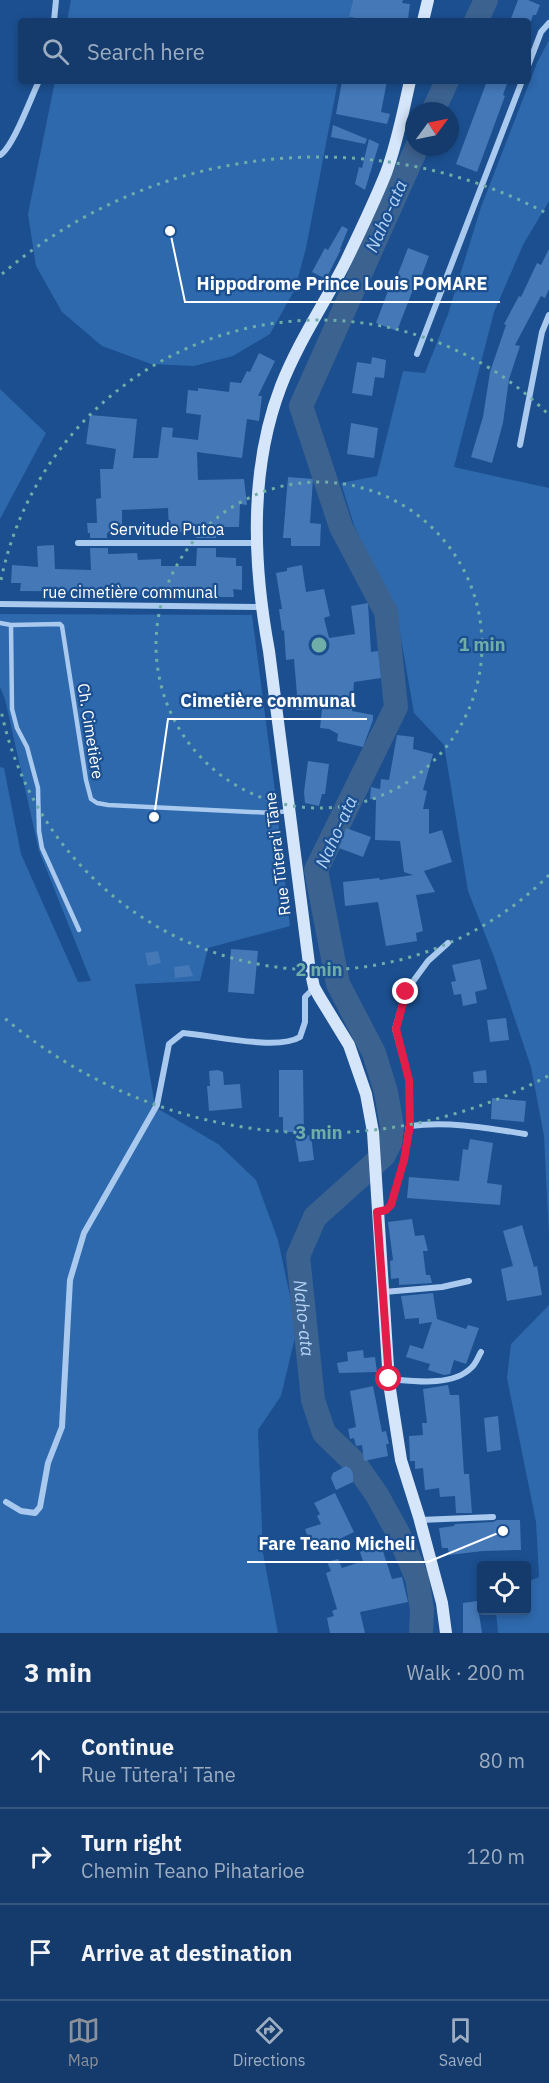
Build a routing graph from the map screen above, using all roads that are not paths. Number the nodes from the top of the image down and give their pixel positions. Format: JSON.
{"nodes":[{"id":1,"x":56,"y":0,"type":"edge"},
{"id":2,"x":428,"y":0,"type":"edge"},
{"id":3,"x":54,"y":18,"type":"edge"},
{"id":4,"x":424,"y":18,"type":"edge"},
{"id":5,"x":549,"y":22,"type":"edge"},
{"id":6,"x":531,"y":58,"type":"edge"},
{"id":7,"x":38,"y":84,"type":"edge"},
{"id":8,"x":409,"y":84,"type":"edge"},
{"id":9,"x":521,"y":84,"type":"edge"},
{"id":10,"x":0,"y":155,"type":"edge"},
{"id":11,"x":549,"y":315,"type":"edge"},
{"id":12,"x":417,"y":354,"type":"dead end"},
{"id":13,"x":520,"y":445,"type":"dead end"},
{"id":14,"x":78,"y":543,"type":"dead end"},
{"id":15,"x":256,"y":543,"type":"junction"},
{"id":16,"x":0,"y":604,"type":"edge"},
{"id":17,"x":261,"y":606,"type":"junction"},
{"id":18,"x":0,"y":623,"type":"edge"},
{"id":19,"x":11,"y":625,"type":"junction"},
{"id":20,"x":289,"y":811,"type":"junction"},
{"id":21,"x":79,"y":930,"type":"dead end"},
{"id":22,"x":447,"y":943,"type":"dead end"},
{"id":23,"x":314,"y":987,"type":"junction"},
{"id":24,"x":410,"y":1125,"type":"junction"},
{"id":25,"x":525,"y":1134,"type":"dead end"},
{"id":26,"x":377,"y":1212,"type":"junction"},
{"id":27,"x":469,"y":1281,"type":"dead end"},
{"id":28,"x":384,"y":1292,"type":"junction"},
{"id":29,"x":481,"y":1352,"type":"dead end"},
{"id":30,"x":389,"y":1379,"type":"junction"},
{"id":31,"x":6,"y":1502,"type":"dead end"},
{"id":32,"x":493,"y":1517,"type":"dead end"},
{"id":33,"x":420,"y":1520,"type":"junction"},
{"id":34,"x":446,"y":1633,"type":"edge"}],
"edges":[{"from":1,"to":3,"type":"street"},
{"from":2,"to":4,"type":"street"},
{"from":5,"to":6,"type":"street"},
{"from":7,"to":10,"type":"street"},
{"from":8,"to":15,"type":"street","name":"Rue Tūtera'i Tāne"},
{"from":9,"to":12,"type":"street"},
{"from":11,"to":13,"type":"street"},
{"from":14,"to":15,"type":"street","name":"Servitude Putoa"},
{"from":15,"to":17,"type":"street","name":"Rue Tūtera'i Tāne"},
{"from":16,"to":17,"type":"street","name":"rue cimetière communal"},
{"from":17,"to":20,"type":"street","name":"Rue Tūtera'i Tāne"},
{"from":18,"to":19,"type":"lane","name":"Ch. Cimetière"},
{"from":19,"to":20,"type":"lane","name":"Ch. Cimetière"},
{"from":19,"to":21,"type":"lane"},
{"from":20,"to":23,"type":"street","name":"Rue Tūtera'i Tāne"},
{"from":22,"to":24,"type":"street"},
{"from":23,"to":26,"type":"street","name":"Rue Tūtera'i Tāne"},
{"from":23,"to":31,"type":"street"},
{"from":24,"to":25,"type":"street"},
{"from":24,"to":26,"type":"street"},
{"from":26,"to":28,"type":"street","name":"Rue Tūtera'i Tāne"},
{"from":27,"to":28,"type":"street"},
{"from":28,"to":30,"type":"street","name":"Rue Tūtera'i Tāne"},
{"from":29,"to":30,"type":"street"},
{"from":30,"to":33,"type":"street","name":"Rue Tūtera'i Tāne"},
{"from":32,"to":33,"type":"street"},
{"from":33,"to":34,"type":"street","name":"Rue Tūtera'i Tāne"}]}
